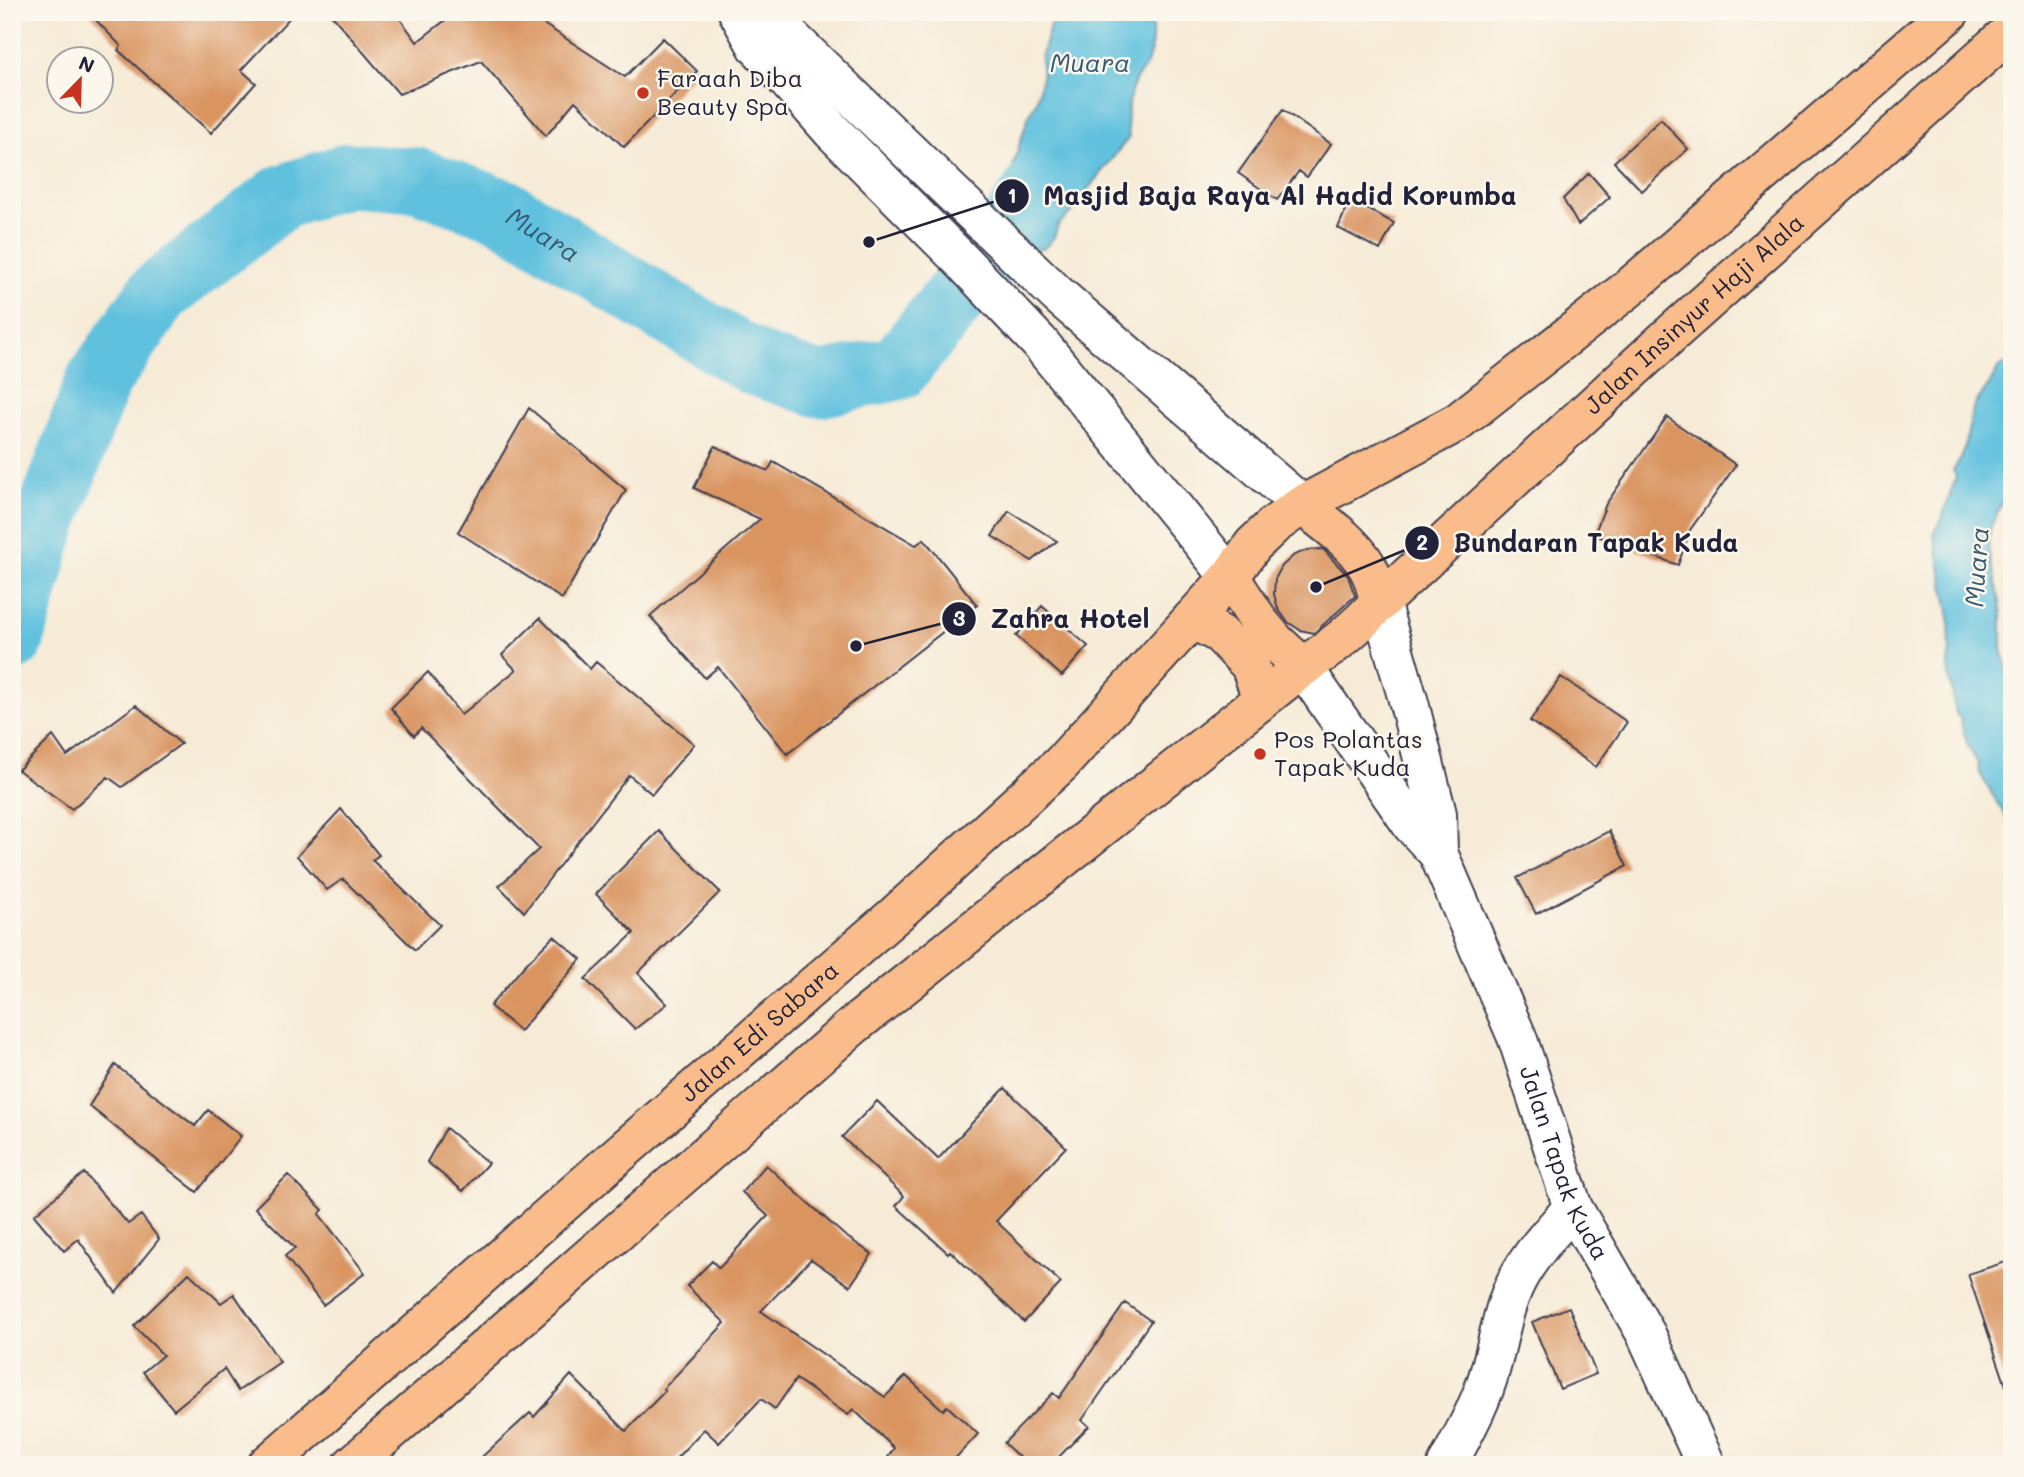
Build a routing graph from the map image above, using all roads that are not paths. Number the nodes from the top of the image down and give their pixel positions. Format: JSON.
{"nodes":[{"id":1,"x":738,"y":12,"type":"edge"},
{"id":2,"x":751,"y":12,"type":"edge"},
{"id":3,"x":1950,"y":12,"type":"edge"},
{"id":4,"x":2012,"y":30,"type":"edge"},
{"id":5,"x":1302,"y":505,"type":"junction"},
{"id":6,"x":1230,"y":577,"type":"junction"},
{"id":7,"x":1380,"y":603,"type":"junction"},
{"id":8,"x":1192,"y":619,"type":"junction"},
{"id":9,"x":1303,"y":667,"type":"junction"},
{"id":10,"x":1262,"y":699,"type":"junction"},
{"id":11,"x":1438,"y":853,"type":"junction"},
{"id":12,"x":1573,"y":1208,"type":"junction"},
{"id":13,"x":267,"y":1465,"type":"edge"},
{"id":14,"x":352,"y":1465,"type":"edge"},
{"id":15,"x":1447,"y":1465,"type":"edge"},
{"id":16,"x":1706,"y":1465,"type":"edge"}],
"edges":[{"from":1,"to":6,"type":"street"},
{"from":2,"to":5,"type":"street"},
{"from":3,"to":5,"type":"main road"},
{"from":4,"to":7,"type":"main road","name":"Jalan Insinyur Haji Alala"},
{"from":5,"to":6,"type":"main road"},
{"from":5,"to":7,"type":"main road"},
{"from":6,"to":8,"type":"main road","name":"Jalan Edi Sabara"},
{"from":6,"to":9,"type":"main road"},
{"from":7,"to":9,"type":"main road"},
{"from":7,"to":11,"type":"street","name":"Jalan Tapak Kuda"},
{"from":8,"to":10,"type":"main road"},
{"from":8,"to":13,"type":"main road","name":"Jalan Edi Sabara"},
{"from":9,"to":10,"type":"main road"},
{"from":9,"to":11,"type":"street","name":"Jalan Tapak Kuda"},
{"from":10,"to":14,"type":"main road"},
{"from":11,"to":12,"type":"street","name":"Jalan Tapak Kuda"},
{"from":12,"to":15,"type":"street"},
{"from":12,"to":16,"type":"street","name":"Jalan Tapak Kuda"}]}
